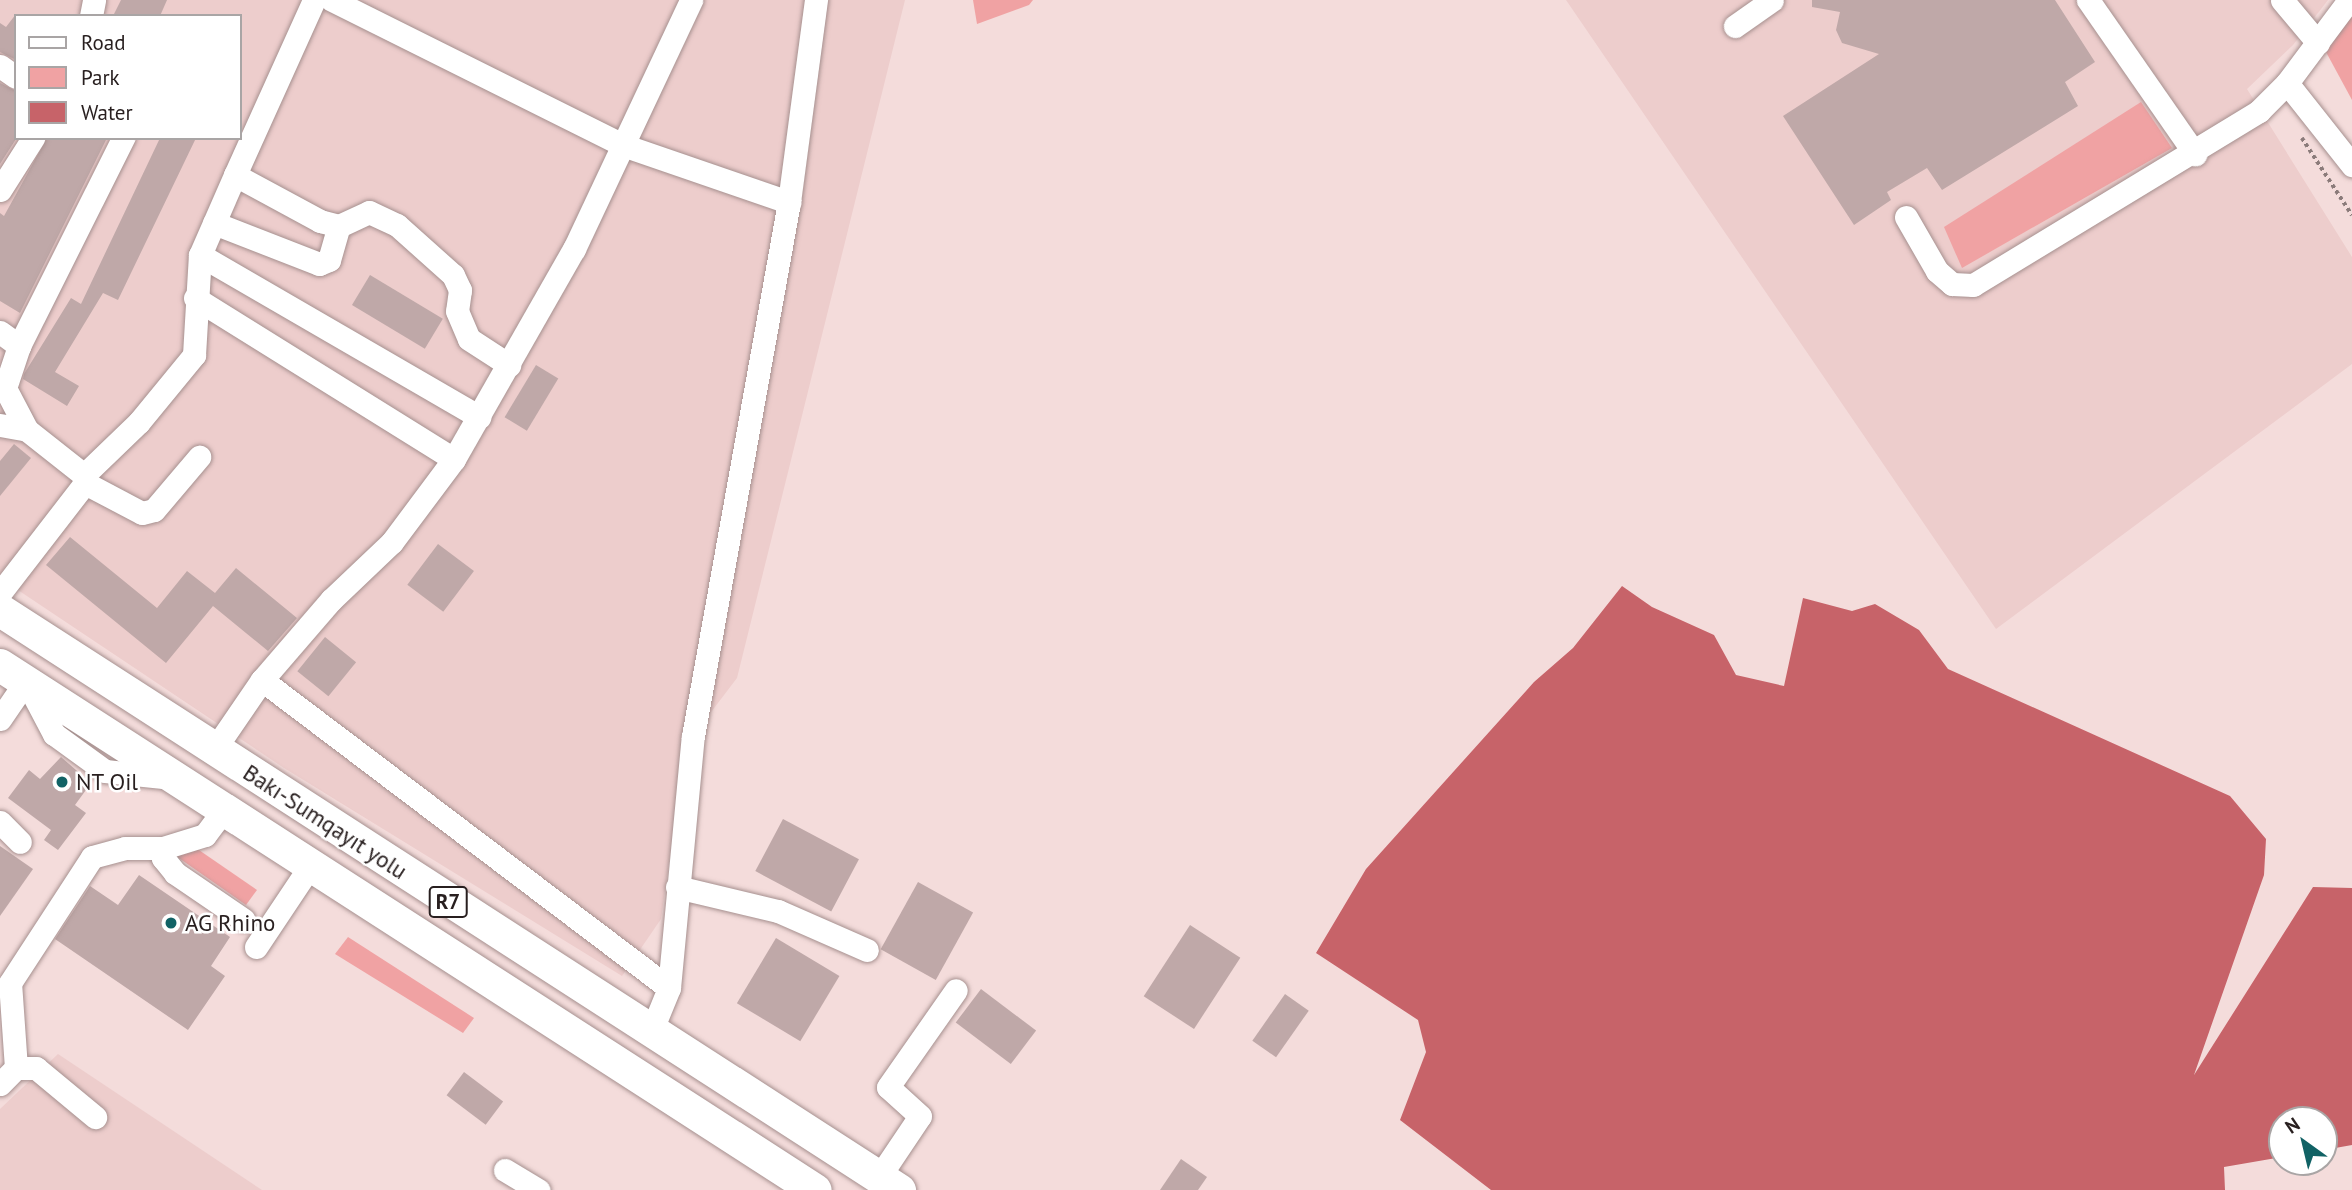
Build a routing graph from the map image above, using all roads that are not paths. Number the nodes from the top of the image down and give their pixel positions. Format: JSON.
{"nodes":[{"id":1,"x":314,"y":0,"type":"edge"},
{"id":2,"x":332,"y":0,"type":"edge"},
{"id":3,"x":691,"y":0,"type":"edge"},
{"id":4,"x":816,"y":0,"type":"edge"},
{"id":5,"x":1772,"y":0,"type":"edge"},
{"id":6,"x":2088,"y":0,"type":"edge"},
{"id":7,"x":2282,"y":0,"type":"edge"},
{"id":8,"x":2349,"y":0,"type":"edge"},
{"id":9,"x":1735,"y":26,"type":"dead end"},
{"id":10,"x":2318,"y":43,"type":"junction"},
{"id":11,"x":2287,"y":83,"type":"junction"},
{"id":12,"x":32,"y":140,"type":"edge"},
{"id":13,"x":122,"y":140,"type":"edge"},
{"id":14,"x":623,"y":145,"type":"junction"},
{"id":15,"x":2195,"y":154,"type":"junction"},
{"id":16,"x":2352,"y":165,"type":"edge"},
{"id":17,"x":235,"y":175,"type":"junction"},
{"id":18,"x":0,"y":190,"type":"edge"},
{"id":19,"x":789,"y":202,"type":"junction"},
{"id":20,"x":1906,"y":217,"type":"dead end"},
{"id":21,"x":214,"y":223,"type":"junction"},
{"id":22,"x":339,"y":226,"type":"junction"},
{"id":23,"x":200,"y":255,"type":"junction"},
{"id":24,"x":195,"y":298,"type":"junction"},
{"id":25,"x":0,"y":332,"type":"edge"},
{"id":26,"x":19,"y":346,"type":"junction"},
{"id":27,"x":509,"y":365,"type":"junction"},
{"id":28,"x":479,"y":417,"type":"junction"},
{"id":29,"x":0,"y":425,"type":"edge"},
{"id":30,"x":27,"y":430,"type":"junction"},
{"id":31,"x":199,"y":457,"type":"dead end"},
{"id":32,"x":454,"y":459,"type":"junction"},
{"id":33,"x":85,"y":479,"type":"junction"},
{"id":34,"x":0,"y":593,"type":"edge"},
{"id":35,"x":0,"y":610,"type":"edge"},
{"id":36,"x":13,"y":673,"type":"edge"},
{"id":37,"x":262,"y":680,"type":"junction"},
{"id":38,"x":0,"y":719,"type":"edge"},
{"id":39,"x":214,"y":750,"type":"junction"},
{"id":40,"x":223,"y":811,"type":"junction"},
{"id":41,"x":0,"y":822,"type":"edge"},
{"id":42,"x":20,"y":842,"type":"dead end"},
{"id":43,"x":163,"y":848,"type":"junction"},
{"id":44,"x":310,"y":866,"type":"junction"},
{"id":45,"x":677,"y":887,"type":"junction"},
{"id":46,"x":244,"y":920,"type":"dead end"},
{"id":47,"x":256,"y":947,"type":"dead end"},
{"id":48,"x":867,"y":950,"type":"dead end"},
{"id":49,"x":669,"y":988,"type":"junction"},
{"id":50,"x":956,"y":990,"type":"dead end"},
{"id":51,"x":651,"y":1032,"type":"junction"},
{"id":52,"x":8,"y":1076,"type":"edge"},
{"id":53,"x":95,"y":1117,"type":"dead end"},
{"id":54,"x":505,"y":1170,"type":"dead end"},
{"id":55,"x":889,"y":1184,"type":"edge"},
{"id":56,"x":538,"y":1190,"type":"edge"},
{"id":57,"x":815,"y":1190,"type":"edge"}],
"edges":[{"from":1,"to":17,"type":"lane"},
{"from":2,"to":14,"type":"lane"},
{"from":3,"to":14,"type":"lane"},
{"from":4,"to":19,"type":"lane"},
{"from":5,"to":9,"type":"lane"},
{"from":6,"to":15,"type":"lane"},
{"from":7,"to":10,"type":"lane"},
{"from":8,"to":10,"type":"lane"},
{"from":10,"to":11,"type":"lane"},
{"from":11,"to":15,"type":"lane"},
{"from":11,"to":16,"type":"lane"},
{"from":12,"to":18,"type":"lane"},
{"from":13,"to":26,"type":"lane"},
{"from":14,"to":19,"type":"lane"},
{"from":14,"to":27,"type":"lane"},
{"from":15,"to":20,"type":"lane"},
{"from":17,"to":21,"type":"lane"},
{"from":17,"to":22,"type":"lane"},
{"from":19,"to":45,"type":"lane"},
{"from":21,"to":22,"type":"lane"},
{"from":21,"to":23,"type":"lane"},
{"from":22,"to":27,"type":"lane"},
{"from":23,"to":24,"type":"lane"},
{"from":23,"to":28,"type":"lane"},
{"from":24,"to":32,"type":"lane"},
{"from":24,"to":33,"type":"lane"},
{"from":25,"to":26,"type":"lane"},
{"from":26,"to":30,"type":"lane"},
{"from":27,"to":28,"type":"lane"},
{"from":28,"to":32,"type":"lane"},
{"from":29,"to":30,"type":"lane"},
{"from":30,"to":33,"type":"lane"},
{"from":31,"to":33,"type":"lane"},
{"from":32,"to":37,"type":"lane"},
{"from":33,"to":34,"type":"lane"},
{"from":35,"to":39,"type":"highway","name":"Bakı-Sumqayıt yolu","number":"R7"},
{"from":36,"to":38,"type":"lane"},
{"from":36,"to":40,"type":"highway","name":"Bakı-Sumqayıt yolu","number":"R7"},
{"from":37,"to":39,"type":"lane"},
{"from":37,"to":49,"type":"lane"},
{"from":39,"to":51,"type":"highway","name":"Bakı-Sumqayıt yolu","number":"R7"},
{"from":40,"to":43,"type":"lane"},
{"from":40,"to":44,"type":"highway","name":"Bakı-Sumqayıt yolu","number":"R7"},
{"from":41,"to":42,"type":"lane"},
{"from":43,"to":46,"type":"lane"},
{"from":43,"to":52,"type":"lane"},
{"from":44,"to":47,"type":"lane"},
{"from":44,"to":57,"type":"highway","name":"Bakı-Sumqayıt yolu","number":"R7"},
{"from":45,"to":48,"type":"lane"},
{"from":45,"to":49,"type":"lane"},
{"from":49,"to":51,"type":"lane"},
{"from":50,"to":55,"type":"lane"},
{"from":51,"to":55,"type":"highway","name":"Bakı-Sumqayıt yolu","number":"R7"},
{"from":52,"to":53,"type":"lane"},
{"from":54,"to":56,"type":"lane"}]}
